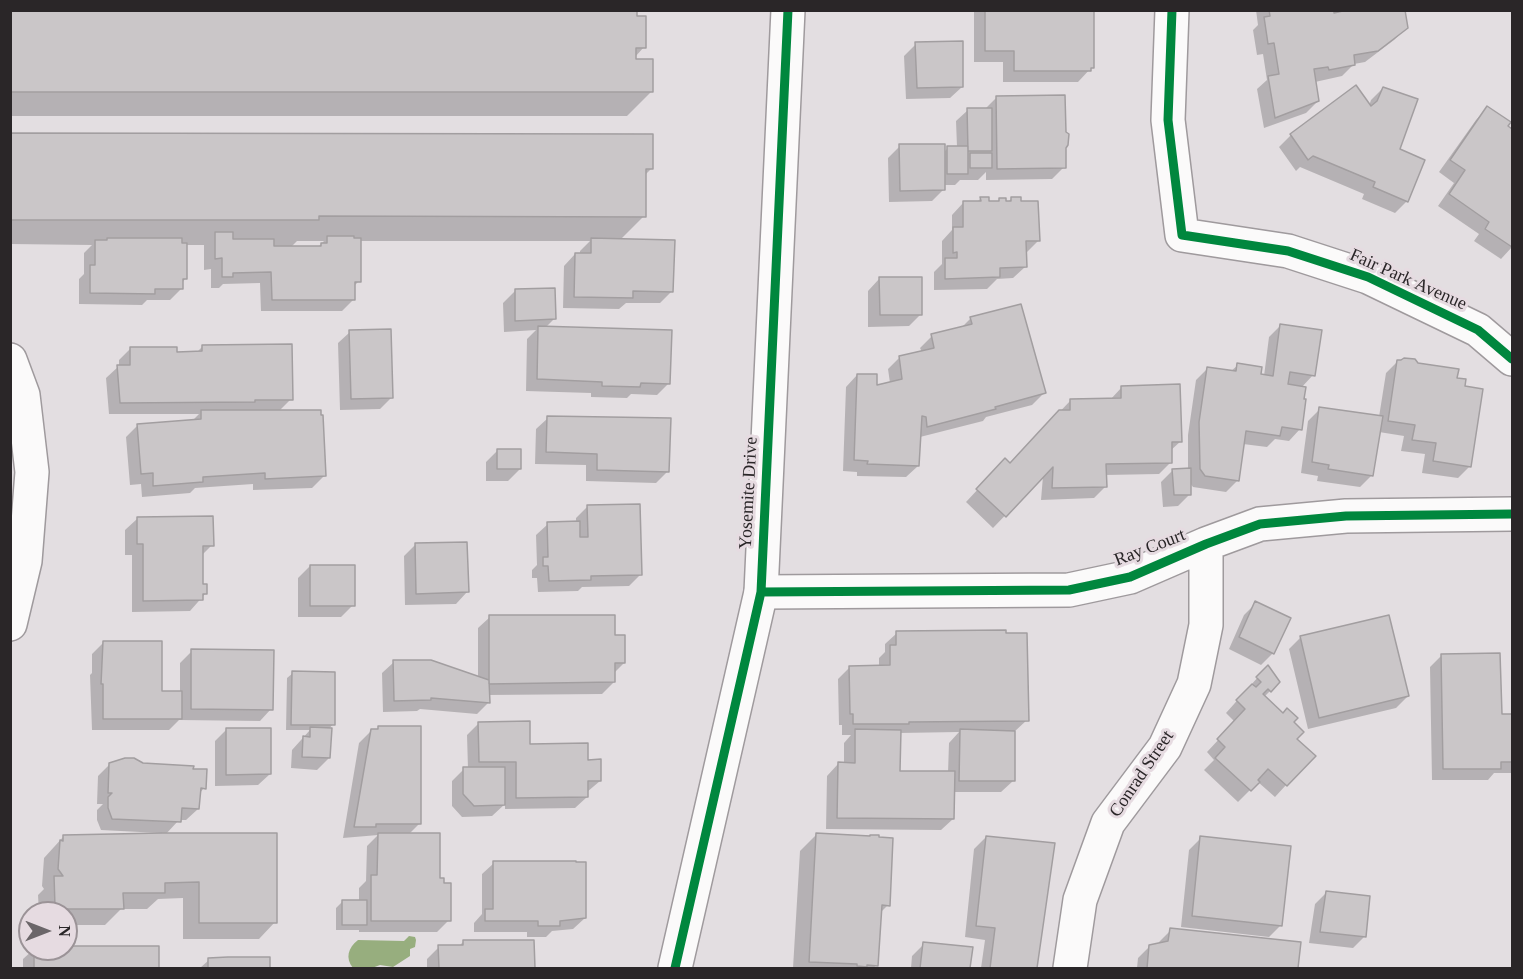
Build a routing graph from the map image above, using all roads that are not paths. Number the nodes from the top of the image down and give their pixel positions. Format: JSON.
{"nodes":[{"id":1,"x":788,"y":10,"type":"edge"},
{"id":2,"x":1172,"y":10,"type":"edge"},
{"id":3,"x":1512,"y":359,"type":"edge"},
{"id":4,"x":10,"y":360,"type":"edge"},
{"id":5,"x":1512,"y":514,"type":"edge"},
{"id":6,"x":1206,"y":544,"type":"junction"},
{"id":7,"x":761,"y":592,"type":"junction"},
{"id":8,"x":10,"y":624,"type":"edge"},
{"id":9,"x":675,"y":969,"type":"edge"},
{"id":10,"x":1070,"y":969,"type":"edge"}],
"edges":[{"from":1,"to":7,"type":"street","name":"Yosemite Drive"},
{"from":2,"to":3,"type":"street","name":"Fair Park Avenue"},
{"from":4,"to":8,"type":"street"},
{"from":5,"to":6,"type":"street","name":"Ray Court"},
{"from":6,"to":7,"type":"street","name":"Ray Court"},
{"from":6,"to":10,"type":"street","name":"Conrad Street"},
{"from":7,"to":9,"type":"street","name":"Yosemite Drive"}]}
